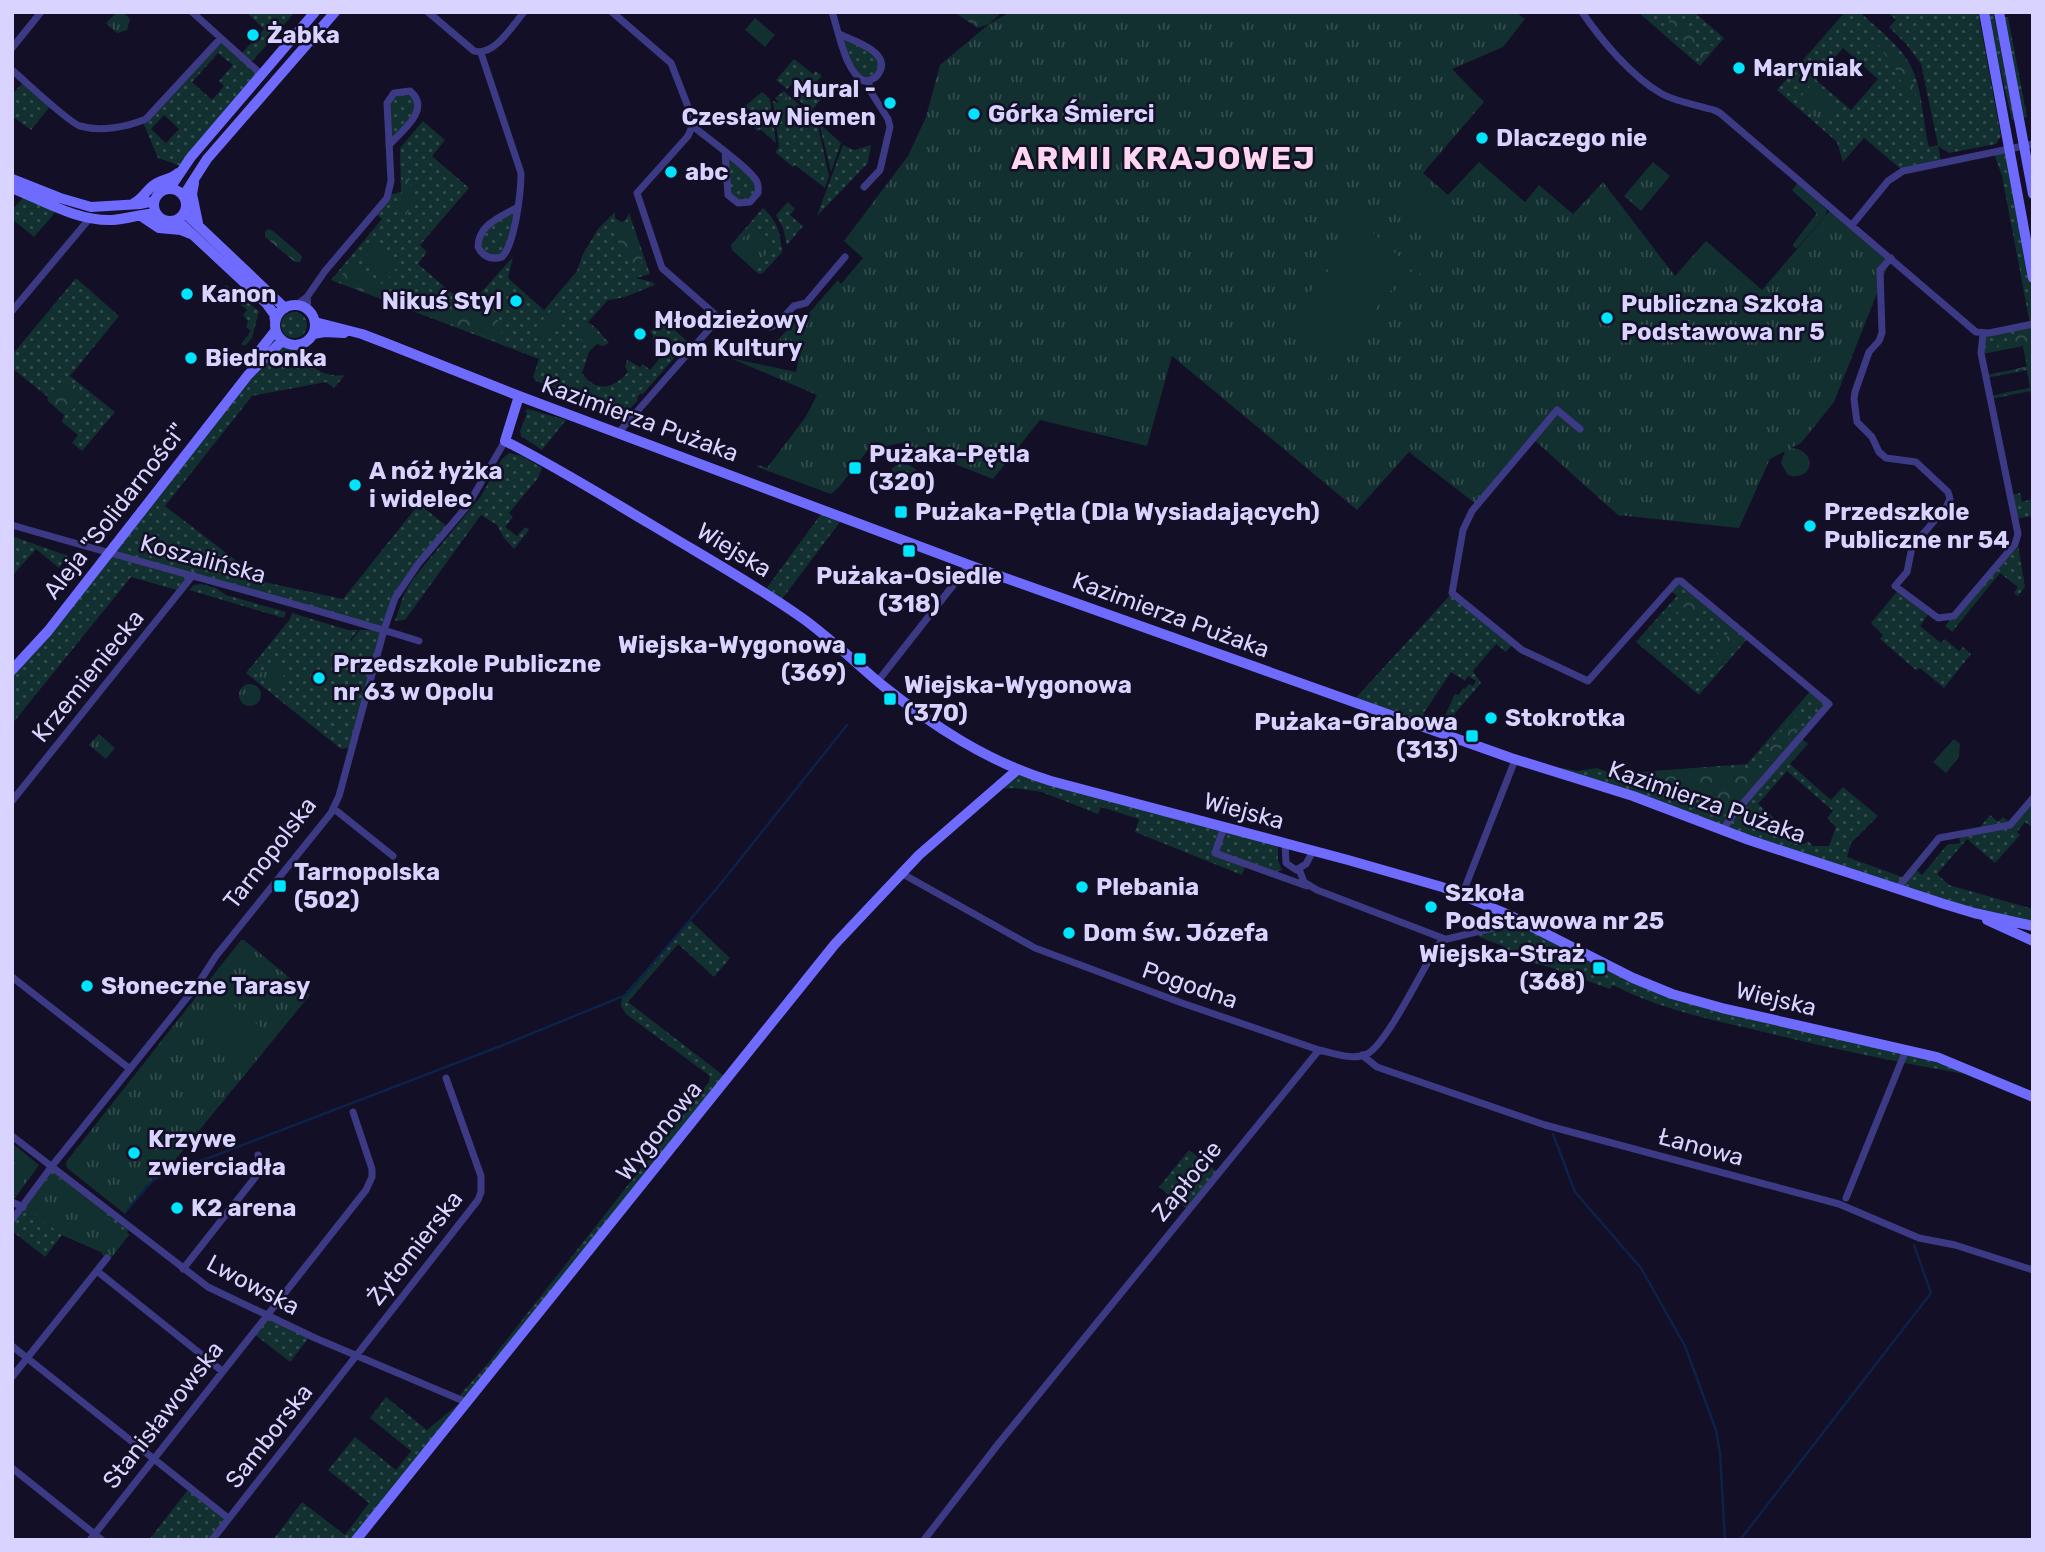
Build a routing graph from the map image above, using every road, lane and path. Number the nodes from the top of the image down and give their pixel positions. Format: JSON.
{"nodes":[{"id":1,"x":41,"y":12,"type":"edge"},
{"id":2,"x":191,"y":12,"type":"edge"},
{"id":3,"x":315,"y":12,"type":"edge"},
{"id":4,"x":335,"y":12,"type":"edge"},
{"id":5,"x":428,"y":12,"type":"edge"},
{"id":6,"x":524,"y":12,"type":"edge"},
{"id":7,"x":612,"y":12,"type":"edge"},
{"id":8,"x":832,"y":12,"type":"edge"},
{"id":9,"x":1582,"y":12,"type":"edge"},
{"id":10,"x":1984,"y":12,"type":"edge"},
{"id":11,"x":1999,"y":12,"type":"edge"},
{"id":12,"x":839,"y":34,"type":"junction"},
{"id":13,"x":220,"y":39,"type":"junction"},
{"id":14,"x":12,"y":48,"type":"edge"},
{"id":15,"x":481,"y":53,"type":"junction"},
{"id":16,"x":12,"y":69,"type":"edge"},
{"id":17,"x":262,"y":75,"type":"junction"},
{"id":18,"x":868,"y":81,"type":"junction"},
{"id":19,"x":694,"y":127,"type":"junction"},
{"id":20,"x":389,"y":145,"type":"junction"},
{"id":21,"x":2028,"y":145,"type":"edge"},
{"id":22,"x":2010,"y":148,"type":"junction"},
{"id":23,"x":724,"y":152,"type":"junction"},
{"id":24,"x":184,"y":167,"type":"junction"},
{"id":25,"x":197,"y":172,"type":"junction"},
{"id":26,"x":12,"y":179,"type":"edge"},
{"id":27,"x":864,"y":187,"type":"dead end"},
{"id":28,"x":12,"y":188,"type":"edge"},
{"id":29,"x":170,"y":188,"type":"junction"},
{"id":30,"x":2033,"y":194,"type":"edge"},
{"id":31,"x":184,"y":195,"type":"junction"},
{"id":32,"x":154,"y":201,"type":"junction"},
{"id":33,"x":130,"y":204,"type":"junction"},
{"id":34,"x":516,"y":208,"type":"junction"},
{"id":35,"x":156,"y":213,"type":"junction"},
{"id":36,"x":141,"y":216,"type":"junction"},
{"id":37,"x":181,"y":216,"type":"junction"},
{"id":38,"x":89,"y":218,"type":"junction"},
{"id":39,"x":1852,"y":225,"type":"junction"},
{"id":40,"x":200,"y":233,"type":"junction"},
{"id":41,"x":845,"y":257,"type":"dead end"},
{"id":42,"x":1891,"y":258,"type":"junction"},
{"id":43,"x":2033,"y":278,"type":"edge"},
{"id":44,"x":307,"y":297,"type":"junction"},
{"id":45,"x":290,"y":307,"type":"junction"},
{"id":46,"x":308,"y":310,"type":"junction"},
{"id":47,"x":12,"y":312,"type":"edge"},
{"id":48,"x":719,"y":318,"type":"junction"},
{"id":49,"x":315,"y":323,"type":"junction"},
{"id":50,"x":2033,"y":324,"type":"edge"},
{"id":51,"x":275,"y":326,"type":"junction"},
{"id":52,"x":313,"y":334,"type":"junction"},
{"id":53,"x":362,"y":334,"type":"junction"},
{"id":54,"x":1983,"y":334,"type":"junction"},
{"id":55,"x":282,"y":341,"type":"junction"},
{"id":56,"x":248,"y":375,"type":"junction"},
{"id":57,"x":519,"y":396,"type":"junction"},
{"id":58,"x":1580,"y":429,"type":"dead end"},
{"id":59,"x":619,"y":432,"type":"junction"},
{"id":60,"x":505,"y":441,"type":"junction"},
{"id":61,"x":12,"y":525,"type":"edge"},
{"id":62,"x":109,"y":554,"type":"junction"},
{"id":63,"x":969,"y":565,"type":"junction"},
{"id":64,"x":193,"y":575,"type":"junction"},
{"id":65,"x":384,"y":630,"type":"junction"},
{"id":66,"x":419,"y":641,"type":"dead end"},
{"id":67,"x":12,"y":670,"type":"edge"},
{"id":68,"x":878,"y":681,"type":"junction"},
{"id":69,"x":1515,"y":760,"type":"junction"},
{"id":70,"x":1017,"y":770,"type":"junction"},
{"id":71,"x":2033,"y":798,"type":"edge"},
{"id":72,"x":12,"y":801,"type":"edge"},
{"id":73,"x":334,"y":808,"type":"junction"},
{"id":74,"x":1224,"y":827,"type":"junction"},
{"id":75,"x":1723,"y":830,"type":"junction"},
{"id":76,"x":1285,"y":843,"type":"junction"},
{"id":77,"x":1313,"y":851,"type":"junction"},
{"id":78,"x":393,"y":856,"type":"dead end"},
{"id":79,"x":1288,"y":866,"type":"junction"},
{"id":80,"x":1299,"y":869,"type":"junction"},
{"id":81,"x":901,"y":873,"type":"junction"},
{"id":82,"x":1271,"y":873,"type":"junction"},
{"id":83,"x":1896,"y":889,"type":"junction"},
{"id":84,"x":1317,"y":890,"type":"junction"},
{"id":85,"x":1462,"y":895,"type":"junction"},
{"id":86,"x":1507,"y":914,"type":"junction"},
{"id":87,"x":1974,"y":914,"type":"junction"},
{"id":88,"x":2033,"y":926,"type":"edge"},
{"id":89,"x":1445,"y":939,"type":"junction"},
{"id":90,"x":2033,"y":941,"type":"edge"},
{"id":91,"x":12,"y":977,"type":"edge"},
{"id":92,"x":1319,"y":1050,"type":"junction"},
{"id":93,"x":1906,"y":1050,"type":"junction"},
{"id":94,"x":1362,"y":1055,"type":"junction"},
{"id":95,"x":130,"y":1069,"type":"junction"},
{"id":96,"x":446,"y":1078,"type":"dead end"},
{"id":97,"x":2033,"y":1097,"type":"edge"},
{"id":98,"x":353,"y":1112,"type":"dead end"},
{"id":99,"x":12,"y":1136,"type":"edge"},
{"id":100,"x":258,"y":1155,"type":"dead end"},
{"id":101,"x":52,"y":1166,"type":"junction"},
{"id":102,"x":1846,"y":1198,"type":"dead end"},
{"id":103,"x":12,"y":1202,"type":"edge"},
{"id":104,"x":23,"y":1207,"type":"junction"},
{"id":105,"x":12,"y":1220,"type":"edge"},
{"id":106,"x":107,"y":1258,"type":"dead end"},
{"id":107,"x":183,"y":1269,"type":"junction"},
{"id":108,"x":2033,"y":1270,"type":"edge"},
{"id":109,"x":97,"y":1271,"type":"junction"},
{"id":110,"x":267,"y":1315,"type":"junction"},
{"id":111,"x":12,"y":1346,"type":"edge"},
{"id":112,"x":357,"y":1357,"type":"junction"},
{"id":113,"x":27,"y":1358,"type":"junction"},
{"id":114,"x":222,"y":1371,"type":"junction"},
{"id":115,"x":12,"y":1377,"type":"edge"},
{"id":116,"x":467,"y":1402,"type":"junction"},
{"id":117,"x":153,"y":1459,"type":"junction"},
{"id":118,"x":12,"y":1468,"type":"edge"},
{"id":119,"x":229,"y":1518,"type":"junction"},
{"id":120,"x":92,"y":1537,"type":"edge"},
{"id":121,"x":102,"y":1540,"type":"edge"},
{"id":122,"x":212,"y":1540,"type":"edge"},
{"id":123,"x":356,"y":1540,"type":"edge"},
{"id":124,"x":924,"y":1540,"type":"edge"}],
"edges":[{"from":1,"to":14,"type":"street"},
{"from":2,"to":13,"type":"street"},
{"from":3,"to":17,"type":"street"},
{"from":4,"to":25,"type":"street"},
{"from":5,"to":15,"type":"street"},
{"from":6,"to":15,"type":"street"},
{"from":7,"to":19,"type":"street"},
{"from":8,"to":12,"type":"street"},
{"from":9,"to":39,"type":"street"},
{"from":10,"to":22,"type":"street"},
{"from":11,"to":21,"type":"street"},
{"from":12,"to":18,"type":"street"},
{"from":12,"to":18,"type":"street"},
{"from":13,"to":16,"type":"street"},
{"from":13,"to":17,"type":"street"},
{"from":15,"to":34,"type":"street"},
{"from":17,"to":24,"type":"street"},
{"from":18,"to":27,"type":"street"},
{"from":19,"to":23,"type":"street"},
{"from":19,"to":48,"type":"street"},
{"from":20,"to":20,"type":"street"},
{"from":20,"to":44,"type":"street"},
{"from":21,"to":22,"type":"street"},
{"from":21,"to":30,"type":"street"},
{"from":22,"to":39,"type":"street"},
{"from":22,"to":43,"type":"street"},
{"from":23,"to":23,"type":"street"},
{"from":24,"to":29,"type":"street"},
{"from":24,"to":33,"type":"street"},
{"from":25,"to":31,"type":"street"},
{"from":25,"to":40,"type":"street"},
{"from":26,"to":33,"type":"street"},
{"from":28,"to":38,"type":"street"},
{"from":29,"to":31,"type":"street"},
{"from":29,"to":32,"type":"street"},
{"from":31,"to":37,"type":"street"},
{"from":32,"to":33,"type":"street"},
{"from":32,"to":35,"type":"street"},
{"from":34,"to":34,"type":"street"},
{"from":35,"to":36,"type":"street"},
{"from":35,"to":37,"type":"street"},
{"from":36,"to":38,"type":"street"},
{"from":36,"to":40,"type":"street"},
{"from":37,"to":40,"type":"street"},
{"from":38,"to":47,"type":"street"},
{"from":39,"to":42,"type":"street"},
{"from":40,"to":45,"type":"street"},
{"from":40,"to":51,"type":"street"},
{"from":41,"to":48,"type":"street"},
{"from":42,"to":54,"type":"street"},
{"from":42,"to":54,"type":"street"},
{"from":44,"to":45,"type":"street"},
{"from":44,"to":46,"type":"street"},
{"from":45,"to":46,"type":"street"},
{"from":45,"to":51,"type":"street"},
{"from":46,"to":49,"type":"street"},
{"from":48,"to":59,"type":"street"},
{"from":49,"to":52,"type":"street"},
{"from":49,"to":53,"type":"street","name":"Kazimierza Pużaka"},
{"from":50,"to":54,"type":"street"},
{"from":51,"to":55,"type":"street"},
{"from":51,"to":56,"type":"street","name":"Aleja \"Solidarności\""},
{"from":52,"to":53,"type":"street","name":"Kazimierza Pużaka"},
{"from":52,"to":55,"type":"street"},
{"from":53,"to":57,"type":"street","name":"Kazimierza Pużaka"},
{"from":55,"to":56,"type":"street","name":"Aleja \"Solidarności\""},
{"from":56,"to":62,"type":"street","name":"Aleja \"Solidarności\""},
{"from":57,"to":59,"type":"street","name":"Kazimierza Pużaka"},
{"from":57,"to":60,"type":"street","name":"Tarnopolska"},
{"from":58,"to":75,"type":"street"},
{"from":59,"to":63,"type":"street","name":"Kazimierza Pużaka"},
{"from":60,"to":65,"type":"street","name":"Tarnopolska"},
{"from":60,"to":68,"type":"street","name":"Wiejska"},
{"from":61,"to":62,"type":"street","name":"Koszalińska"},
{"from":62,"to":64,"type":"street","name":"Koszalińska"},
{"from":62,"to":67,"type":"street","name":"Aleja \"Solidarności\""},
{"from":63,"to":68,"type":"street"},
{"from":63,"to":69,"type":"street","name":"Kazimierza Pużaka"},
{"from":64,"to":65,"type":"street","name":"Koszalińska"},
{"from":64,"to":72,"type":"street","name":"Krzemieniecka"},
{"from":65,"to":66,"type":"street","name":"Koszalińska"},
{"from":65,"to":73,"type":"street","name":"Tarnopolska"},
{"from":68,"to":70,"type":"street","name":"Wiejska"},
{"from":69,"to":75,"type":"street","name":"Kazimierza Pużaka"},
{"from":69,"to":85,"type":"street"},
{"from":70,"to":74,"type":"street","name":"Wiejska"},
{"from":70,"to":81,"type":"street","name":"Wygonowa"},
{"from":71,"to":83,"type":"street"},
{"from":73,"to":78,"type":"street"},
{"from":73,"to":95,"type":"street","name":"Tarnopolska"},
{"from":74,"to":76,"type":"street","name":"Wiejska"},
{"from":74,"to":82,"type":"street"},
{"from":75,"to":83,"type":"street","name":"Kazimierza Pużaka"},
{"from":76,"to":77,"type":"street","name":"Wiejska"},
{"from":76,"to":79,"type":"street"},
{"from":77,"to":80,"type":"street"},
{"from":77,"to":85,"type":"street","name":"Wiejska"},
{"from":79,"to":80,"type":"street"},
{"from":79,"to":82,"type":"street"},
{"from":80,"to":84,"type":"street"},
{"from":81,"to":92,"type":"street","name":"Pogodna"},
{"from":81,"to":116,"type":"street","name":"Wygonowa"},
{"from":82,"to":84,"type":"street"},
{"from":83,"to":87,"type":"street","name":"Kazimierza Pużaka"},
{"from":84,"to":89,"type":"street"},
{"from":85,"to":86,"type":"street","name":"Wiejska"},
{"from":86,"to":89,"type":"street"},
{"from":86,"to":93,"type":"street","name":"Wiejska"},
{"from":87,"to":88,"type":"street","name":"Kazimierza Pużaka"},
{"from":87,"to":90,"type":"street","name":"Kazimierza Pużaka"},
{"from":89,"to":94,"type":"street"},
{"from":91,"to":95,"type":"street"},
{"from":92,"to":94,"type":"street"},
{"from":92,"to":124,"type":"street","name":"Zapłocie"},
{"from":93,"to":97,"type":"street","name":"Wiejska"},
{"from":93,"to":102,"type":"street"},
{"from":94,"to":108,"type":"street","name":"Łanowa"},
{"from":95,"to":101,"type":"street","name":"Tarnopolska"},
{"from":96,"to":112,"type":"street","name":"Żytomierska"},
{"from":98,"to":110,"type":"street","name":"Stanisławowska"},
{"from":99,"to":101,"type":"street","name":"Lwowska"},
{"from":100,"to":107,"type":"street"},
{"from":101,"to":104,"type":"street","name":"Tarnopolska"},
{"from":101,"to":107,"type":"street","name":"Lwowska"},
{"from":103,"to":104,"type":"street"},
{"from":104,"to":105,"type":"street","name":"Tarnopolska"},
{"from":106,"to":109,"type":"street"},
{"from":107,"to":110,"type":"street","name":"Lwowska"},
{"from":109,"to":113,"type":"street"},
{"from":109,"to":114,"type":"street"},
{"from":110,"to":112,"type":"street","name":"Lwowska"},
{"from":110,"to":114,"type":"street","name":"Stanisławowska"},
{"from":111,"to":113,"type":"street"},
{"from":112,"to":116,"type":"street","name":"Lwowska"},
{"from":112,"to":119,"type":"street","name":"Samborska"},
{"from":113,"to":115,"type":"street"},
{"from":113,"to":117,"type":"street"},
{"from":114,"to":117,"type":"street","name":"Stanisławowska"},
{"from":116,"to":123,"type":"street","name":"Wygonowa"},
{"from":117,"to":119,"type":"street"},
{"from":117,"to":120,"type":"street","name":"Stanisławowska"},
{"from":118,"to":120,"type":"street"},
{"from":119,"to":122,"type":"street","name":"Samborska"},
{"from":120,"to":121,"type":"street"}]}
